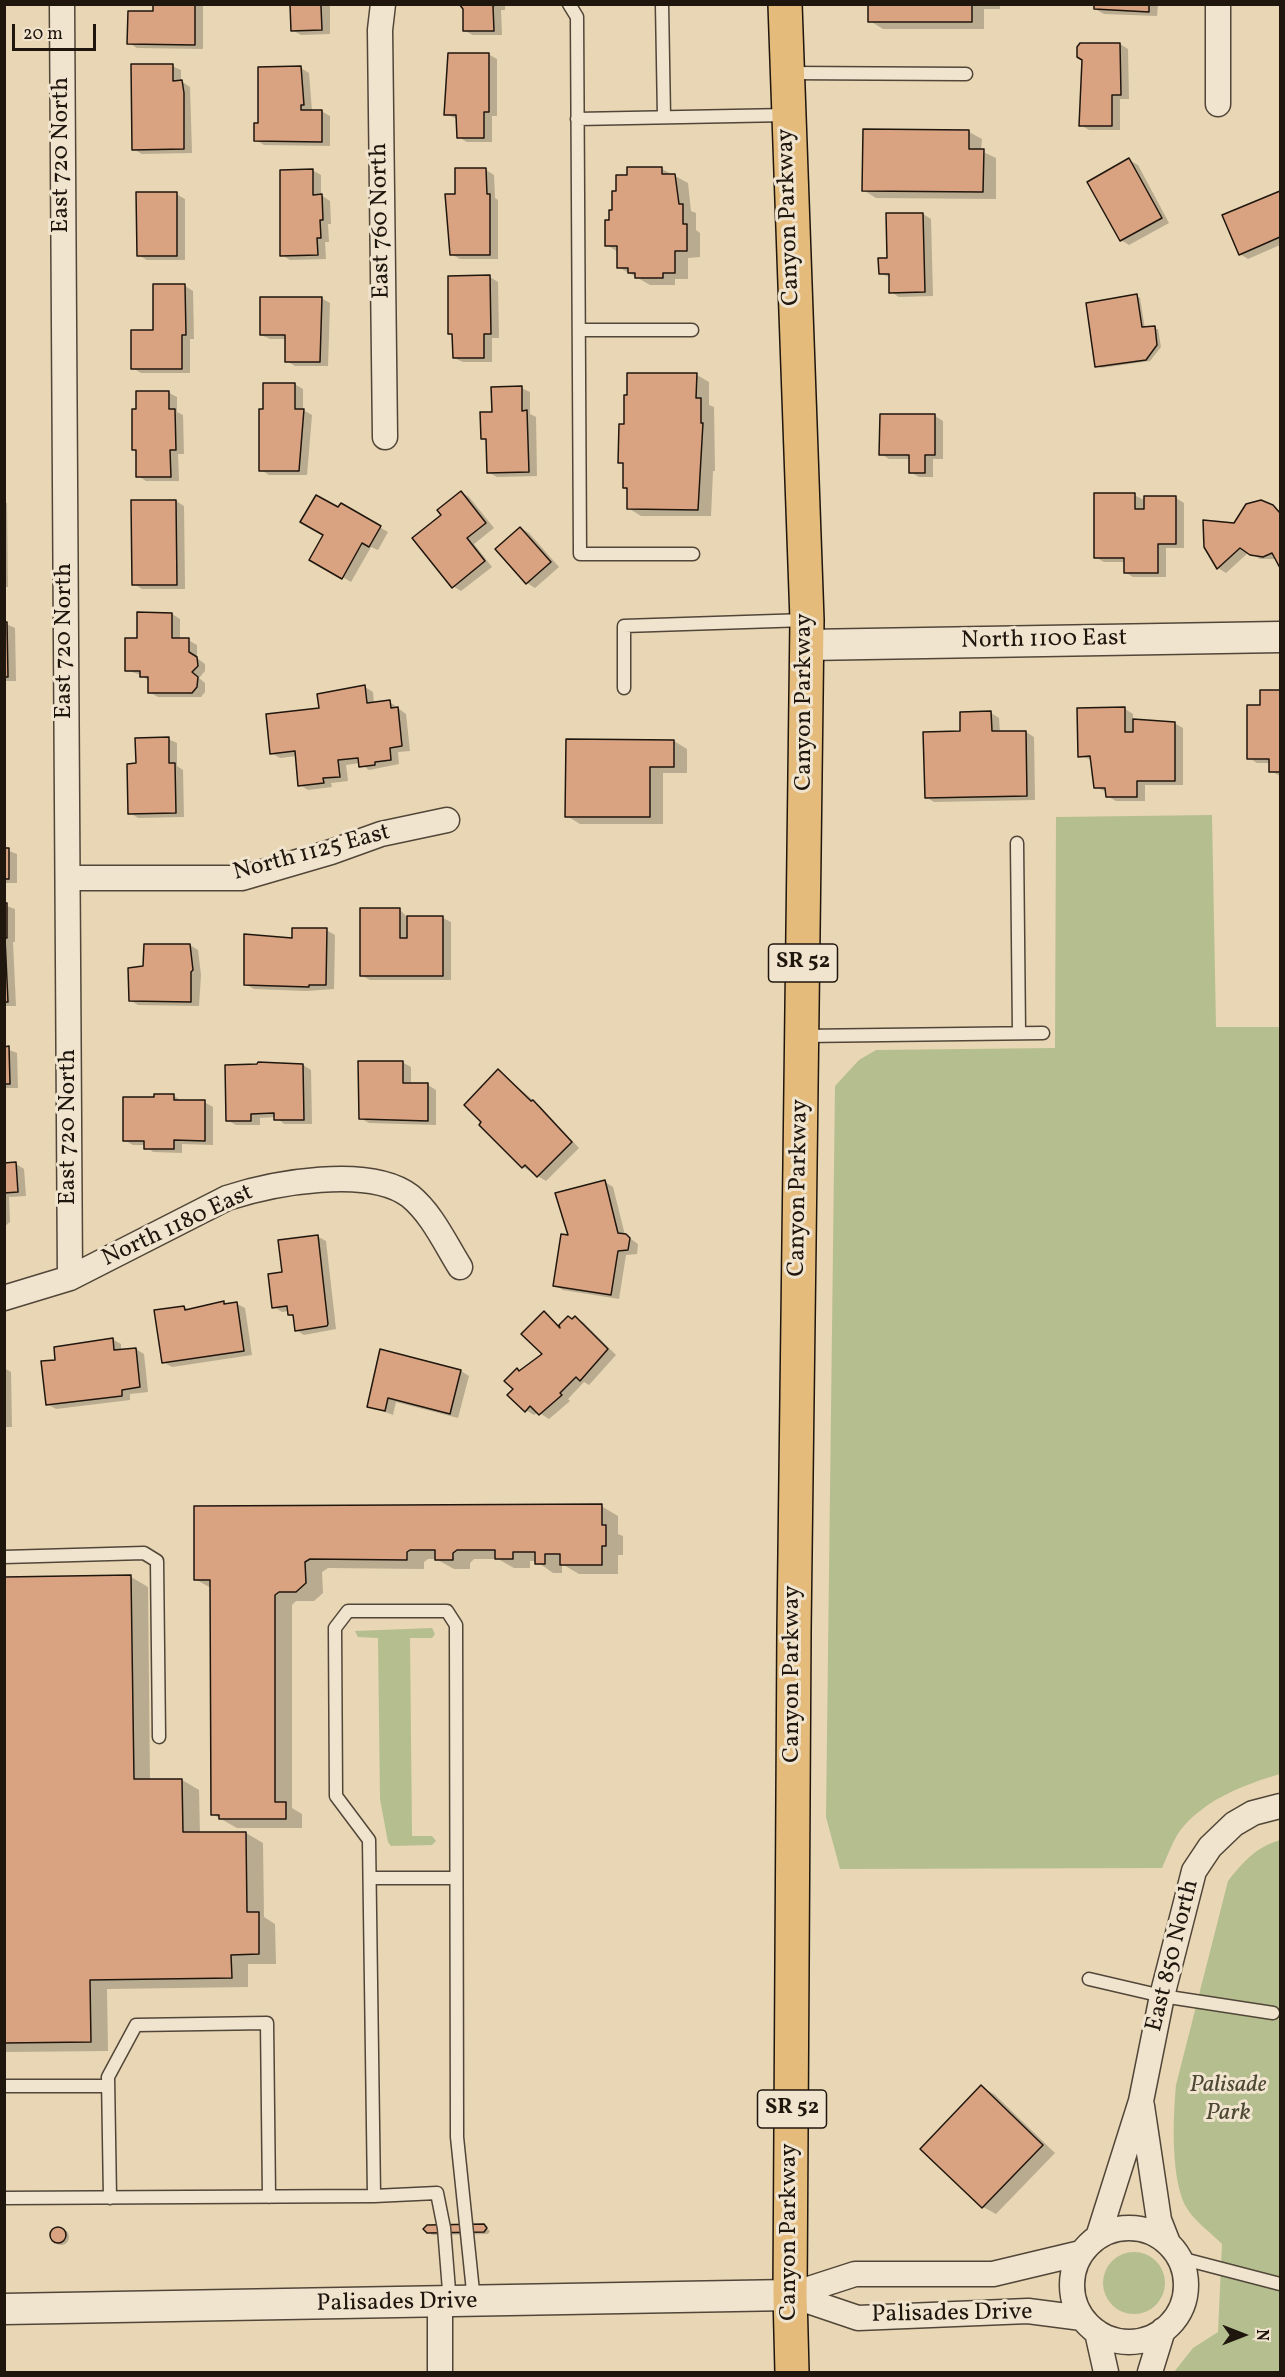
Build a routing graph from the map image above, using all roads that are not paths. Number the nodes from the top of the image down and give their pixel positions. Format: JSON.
{"nodes":[{"id":1,"x":62,"y":4,"type":"edge"},
{"id":2,"x":383,"y":4,"type":"edge"},
{"id":3,"x":569,"y":4,"type":"edge"},
{"id":4,"x":662,"y":4,"type":"edge"},
{"id":5,"x":784,"y":4,"type":"edge"},
{"id":6,"x":1218,"y":4,"type":"edge"},
{"id":7,"x":786,"y":73,"type":"junction"},
{"id":8,"x":966,"y":74,"type":"dead end"},
{"id":9,"x":1218,"y":104,"type":"dead end"},
{"id":10,"x":787,"y":116,"type":"junction"},
{"id":11,"x":664,"y":117,"type":"junction"},
{"id":12,"x":577,"y":119,"type":"junction"},
{"id":13,"x":579,"y":330,"type":"junction"},
{"id":14,"x":692,"y":330,"type":"dead end"},
{"id":15,"x":385,"y":437,"type":"dead end"},
{"id":16,"x":693,"y":554,"type":"dead end"},
{"id":17,"x":807,"y":633,"type":"junction"},
{"id":18,"x":1281,"y":637,"type":"edge"},
{"id":19,"x":624,"y":688,"type":"dead end"},
{"id":20,"x":447,"y":820,"type":"dead end"},
{"id":21,"x":1017,"y":843,"type":"dead end"},
{"id":22,"x":68,"y":878,"type":"junction"},
{"id":23,"x":1019,"y":1033,"type":"junction"},
{"id":24,"x":1043,"y":1033,"type":"dead end"},
{"id":25,"x":802,"y":1036,"type":"junction"},
{"id":26,"x":460,"y":1267,"type":"dead end"},
{"id":27,"x":70,"y":1278,"type":"junction"},
{"id":28,"x":4,"y":1298,"type":"edge"},
{"id":29,"x":4,"y":1557,"type":"edge"},
{"id":30,"x":159,"y":1737,"type":"dead end"},
{"id":31,"x":1281,"y":1806,"type":"edge"},
{"id":32,"x":370,"y":1878,"type":"junction"},
{"id":33,"x":456,"y":1878,"type":"junction"},
{"id":34,"x":1089,"y":1979,"type":"dead end"},
{"id":35,"x":1162,"y":1996,"type":"junction"},
{"id":36,"x":1273,"y":2013,"type":"dead end"},
{"id":37,"x":4,"y":2086,"type":"edge"},
{"id":38,"x":108,"y":2086,"type":"junction"},
{"id":39,"x":1141,"y":2101,"type":"junction"},
{"id":40,"x":374,"y":2196,"type":"junction"},
{"id":41,"x":269,"y":2197,"type":"junction"},
{"id":42,"x":4,"y":2198,"type":"edge"},
{"id":43,"x":110,"y":2198,"type":"junction"},
{"id":44,"x":1090,"y":2245,"type":"junction"},
{"id":45,"x":1174,"y":2251,"type":"junction"},
{"id":46,"x":1281,"y":2284,"type":"edge"},
{"id":47,"x":790,"y":2295,"type":"junction"},
{"id":48,"x":454,"y":2303,"type":"junction"},
{"id":49,"x":4,"y":2309,"type":"edge"},
{"id":50,"x":1090,"y":2325,"type":"junction"},
{"id":51,"x":1163,"y":2330,"type":"junction"},
{"id":52,"x":440,"y":2373,"type":"edge"},
{"id":53,"x":792,"y":2373,"type":"edge"},
{"id":54,"x":1106,"y":2373,"type":"edge"},
{"id":55,"x":1150,"y":2373,"type":"edge"}],
"edges":[{"from":1,"to":22,"type":"street","name":"East 720 North"},
{"from":2,"to":15,"type":"street","name":"East 760 North"},
{"from":3,"to":12,"type":"lane"},
{"from":4,"to":11,"type":"lane"},
{"from":5,"to":7,"type":"highway","name":"Canyon Parkway","number":"SR 52"},
{"from":6,"to":9,"type":"street"},
{"from":7,"to":8,"type":"lane"},
{"from":7,"to":10,"type":"highway","name":"Canyon Parkway","number":"SR 52"},
{"from":10,"to":11,"type":"lane"},
{"from":10,"to":17,"type":"highway","name":"Canyon Parkway","number":"SR 52"},
{"from":11,"to":12,"type":"lane"},
{"from":12,"to":13,"type":"lane"},
{"from":13,"to":14,"type":"lane"},
{"from":13,"to":16,"type":"lane"},
{"from":17,"to":18,"type":"street","name":"North 1100 East"},
{"from":17,"to":19,"type":"lane"},
{"from":17,"to":25,"type":"highway","name":"Canyon Parkway","number":"SR 52"},
{"from":20,"to":22,"type":"street","name":"North 1125 East"},
{"from":21,"to":23,"type":"lane"},
{"from":22,"to":27,"type":"street","name":"East 720 North"},
{"from":23,"to":24,"type":"lane"},
{"from":23,"to":25,"type":"lane"},
{"from":25,"to":47,"type":"highway","name":"Canyon Parkway","number":"SR 52"},
{"from":26,"to":27,"type":"street","name":"North 1180 East"},
{"from":27,"to":28,"type":"street","name":"North 1180 East"},
{"from":29,"to":30,"type":"lane"},
{"from":31,"to":35,"type":"street","name":"East 850 North"},
{"from":32,"to":33,"type":"lane"},
{"from":32,"to":33,"type":"lane"},
{"from":32,"to":40,"type":"lane"},
{"from":33,"to":48,"type":"lane"},
{"from":34,"to":35,"type":"lane"},
{"from":35,"to":36,"type":"lane"},
{"from":35,"to":39,"type":"street","name":"East 850 North"},
{"from":37,"to":38,"type":"lane"},
{"from":38,"to":41,"type":"lane"},
{"from":38,"to":43,"type":"lane"},
{"from":39,"to":44,"type":"street","name":"East 850 North"},
{"from":39,"to":45,"type":"street","name":"East 850 North"},
{"from":40,"to":41,"type":"lane"},
{"from":40,"to":48,"type":"lane"},
{"from":41,"to":43,"type":"lane"},
{"from":42,"to":43,"type":"lane"},
{"from":44,"to":45,"type":"street"},
{"from":44,"to":47,"type":"street","name":"Palisades Drive"},
{"from":44,"to":50,"type":"street"},
{"from":45,"to":46,"type":"lane"},
{"from":45,"to":51,"type":"street"},
{"from":47,"to":48,"type":"street","name":"Palisades Drive"},
{"from":47,"to":50,"type":"street","name":"Palisades Drive"},
{"from":47,"to":53,"type":"highway","name":"Canyon Parkway","number":"SR 52"},
{"from":48,"to":49,"type":"street","name":"Palisades Drive"},
{"from":48,"to":52,"type":"street"},
{"from":50,"to":51,"type":"street"},
{"from":50,"to":54,"type":"street"},
{"from":51,"to":55,"type":"street"}]}
